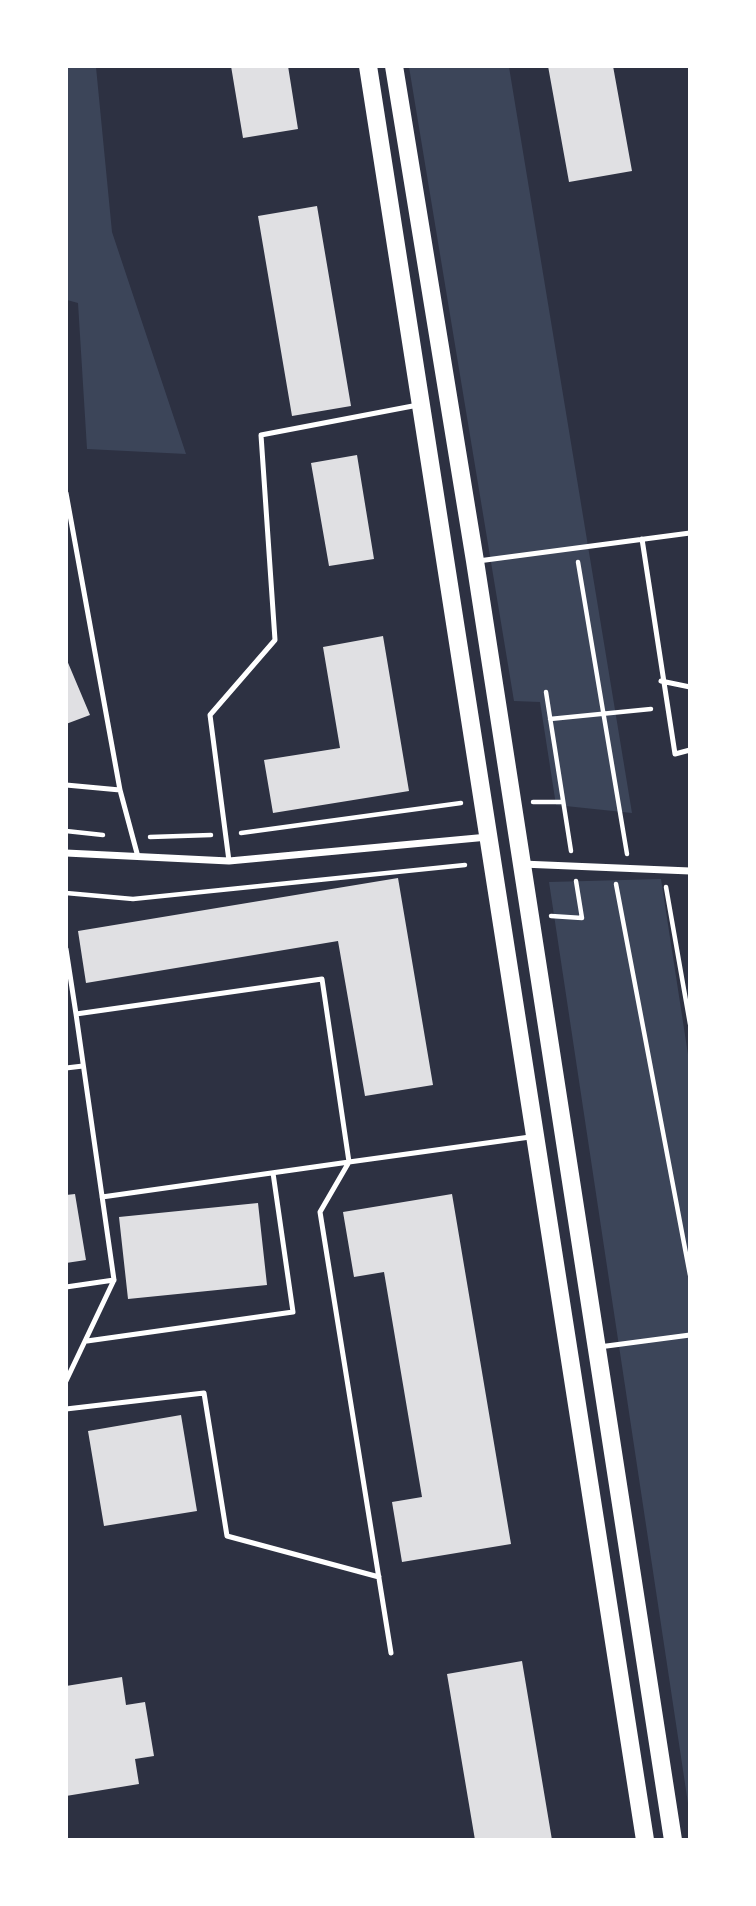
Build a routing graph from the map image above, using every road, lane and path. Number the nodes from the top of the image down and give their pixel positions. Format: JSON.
{"nodes":[{"id":1,"x":368,"y":66,"type":"edge"},
{"id":2,"x":394,"y":66,"type":"edge"},
{"id":3,"x":422,"y":404,"type":"junction"},
{"id":4,"x":66,"y":493,"type":"edge"},
{"id":5,"x":690,"y":533,"type":"edge"},
{"id":6,"x":642,"y":539,"type":"junction"},
{"id":7,"x":575,"y":548,"type":"junction"},
{"id":8,"x":475,"y":561,"type":"junction"},
{"id":9,"x":447,"y":565,"type":"junction"},
{"id":10,"x":661,"y":681,"type":"junction"},
{"id":11,"x":690,"y":687,"type":"edge"},
{"id":12,"x":546,"y":692,"type":"dead end"},
{"id":13,"x":666,"y":708,"type":"junction"},
{"id":14,"x":605,"y":714,"type":"junction"},
{"id":15,"x":550,"y":719,"type":"junction"},
{"id":16,"x":690,"y":750,"type":"edge"},
{"id":17,"x":66,"y":785,"type":"edge"},
{"id":18,"x":120,"y":790,"type":"junction"},
{"id":19,"x":512,"y":802,"type":"junction"},
{"id":20,"x":563,"y":802,"type":"junction"},
{"id":21,"x":483,"y":803,"type":"junction"},
{"id":22,"x":66,"y":831,"type":"edge"},
{"id":23,"x":226,"y":835,"type":"junction"},
{"id":24,"x":132,"y":837,"type":"junction"},
{"id":25,"x":488,"y":837,"type":"junction"},
{"id":26,"x":66,"y":853,"type":"edge"},
{"id":27,"x":138,"y":857,"type":"junction"},
{"id":28,"x":229,"y":861,"type":"junction"},
{"id":29,"x":522,"y":864,"type":"junction"},
{"id":30,"x":465,"y":865,"type":"dead end"},
{"id":31,"x":573,"y":866,"type":"junction"},
{"id":32,"x":613,"y":868,"type":"junction"},
{"id":33,"x":629,"y":869,"type":"junction"},
{"id":34,"x":663,"y":870,"type":"junction"},
{"id":35,"x":690,"y":871,"type":"edge"},
{"id":36,"x":66,"y":893,"type":"edge"},
{"id":37,"x":66,"y":949,"type":"edge"},
{"id":38,"x":76,"y":1014,"type":"junction"},
{"id":39,"x":690,"y":1024,"type":"edge"},
{"id":40,"x":83,"y":1066,"type":"junction"},
{"id":41,"x":66,"y":1068,"type":"edge"},
{"id":42,"x":533,"y":1136,"type":"junction"},
{"id":43,"x":349,"y":1163,"type":"junction"},
{"id":44,"x":273,"y":1173,"type":"junction"},
{"id":45,"x":102,"y":1198,"type":"junction"},
{"id":46,"x":690,"y":1275,"type":"edge"},
{"id":47,"x":114,"y":1280,"type":"junction"},
{"id":48,"x":66,"y":1287,"type":"edge"},
{"id":49,"x":690,"y":1335,"type":"edge"},
{"id":50,"x":87,"y":1341,"type":"junction"},
{"id":51,"x":596,"y":1347,"type":"junction"},
{"id":52,"x":66,"y":1381,"type":"edge"},
{"id":53,"x":66,"y":1409,"type":"edge"},
{"id":54,"x":379,"y":1577,"type":"junction"},
{"id":55,"x":391,"y":1653,"type":"dead end"},
{"id":56,"x":645,"y":1839,"type":"edge"},
{"id":57,"x":673,"y":1839,"type":"edge"}],
"edges":[{"from":1,"to":3,"type":"main road"},
{"from":2,"to":8,"type":"main road"},
{"from":3,"to":9,"type":"main road"},
{"from":3,"to":23,"type":"lane"},
{"from":4,"to":18,"type":"lane"},
{"from":5,"to":6,"type":"lane"},
{"from":6,"to":7,"type":"lane"},
{"from":6,"to":10,"type":"lane"},
{"from":7,"to":8,"type":"lane"},
{"from":7,"to":14,"type":"path"},
{"from":8,"to":9,"type":"main road"},
{"from":8,"to":19,"type":"main road"},
{"from":9,"to":21,"type":"main road"},
{"from":10,"to":11,"type":"lane"},
{"from":10,"to":13,"type":"lane"},
{"from":12,"to":15,"type":"path"},
{"from":13,"to":14,"type":"path"},
{"from":13,"to":16,"type":"lane"},
{"from":14,"to":15,"type":"path"},
{"from":14,"to":33,"type":"path"},
{"from":15,"to":20,"type":"path"},
{"from":17,"to":18,"type":"lane"},
{"from":18,"to":24,"type":"lane"},
{"from":19,"to":20,"type":"path"},
{"from":19,"to":29,"type":"main road"},
{"from":20,"to":31,"type":"path"},
{"from":21,"to":23,"type":"path"},
{"from":21,"to":25,"type":"main road"},
{"from":22,"to":24,"type":"path"},
{"from":23,"to":24,"type":"path"},
{"from":23,"to":28,"type":"lane"},
{"from":24,"to":27,"type":"lane"},
{"from":25,"to":28,"type":"street"},
{"from":25,"to":29,"type":"main road"},
{"from":25,"to":42,"type":"main road"},
{"from":26,"to":27,"type":"street"},
{"from":27,"to":28,"type":"street"},
{"from":29,"to":31,"type":"street"},
{"from":29,"to":51,"type":"main road"},
{"from":30,"to":36,"type":"path"},
{"from":31,"to":32,"type":"street"},
{"from":32,"to":33,"type":"street"},
{"from":32,"to":46,"type":"path"},
{"from":33,"to":34,"type":"street"},
{"from":34,"to":35,"type":"street"},
{"from":34,"to":39,"type":"path"},
{"from":37,"to":38,"type":"lane"},
{"from":38,"to":40,"type":"lane"},
{"from":38,"to":43,"type":"lane"},
{"from":40,"to":41,"type":"lane"},
{"from":40,"to":45,"type":"lane"},
{"from":42,"to":43,"type":"lane"},
{"from":42,"to":56,"type":"main road"},
{"from":43,"to":44,"type":"lane"},
{"from":43,"to":54,"type":"lane"},
{"from":44,"to":45,"type":"lane"},
{"from":44,"to":50,"type":"lane"},
{"from":45,"to":47,"type":"lane"},
{"from":47,"to":48,"type":"lane"},
{"from":47,"to":50,"type":"lane"},
{"from":49,"to":51,"type":"lane"},
{"from":50,"to":52,"type":"lane"},
{"from":51,"to":57,"type":"main road"},
{"from":53,"to":54,"type":"lane"},
{"from":54,"to":55,"type":"lane"}]}
